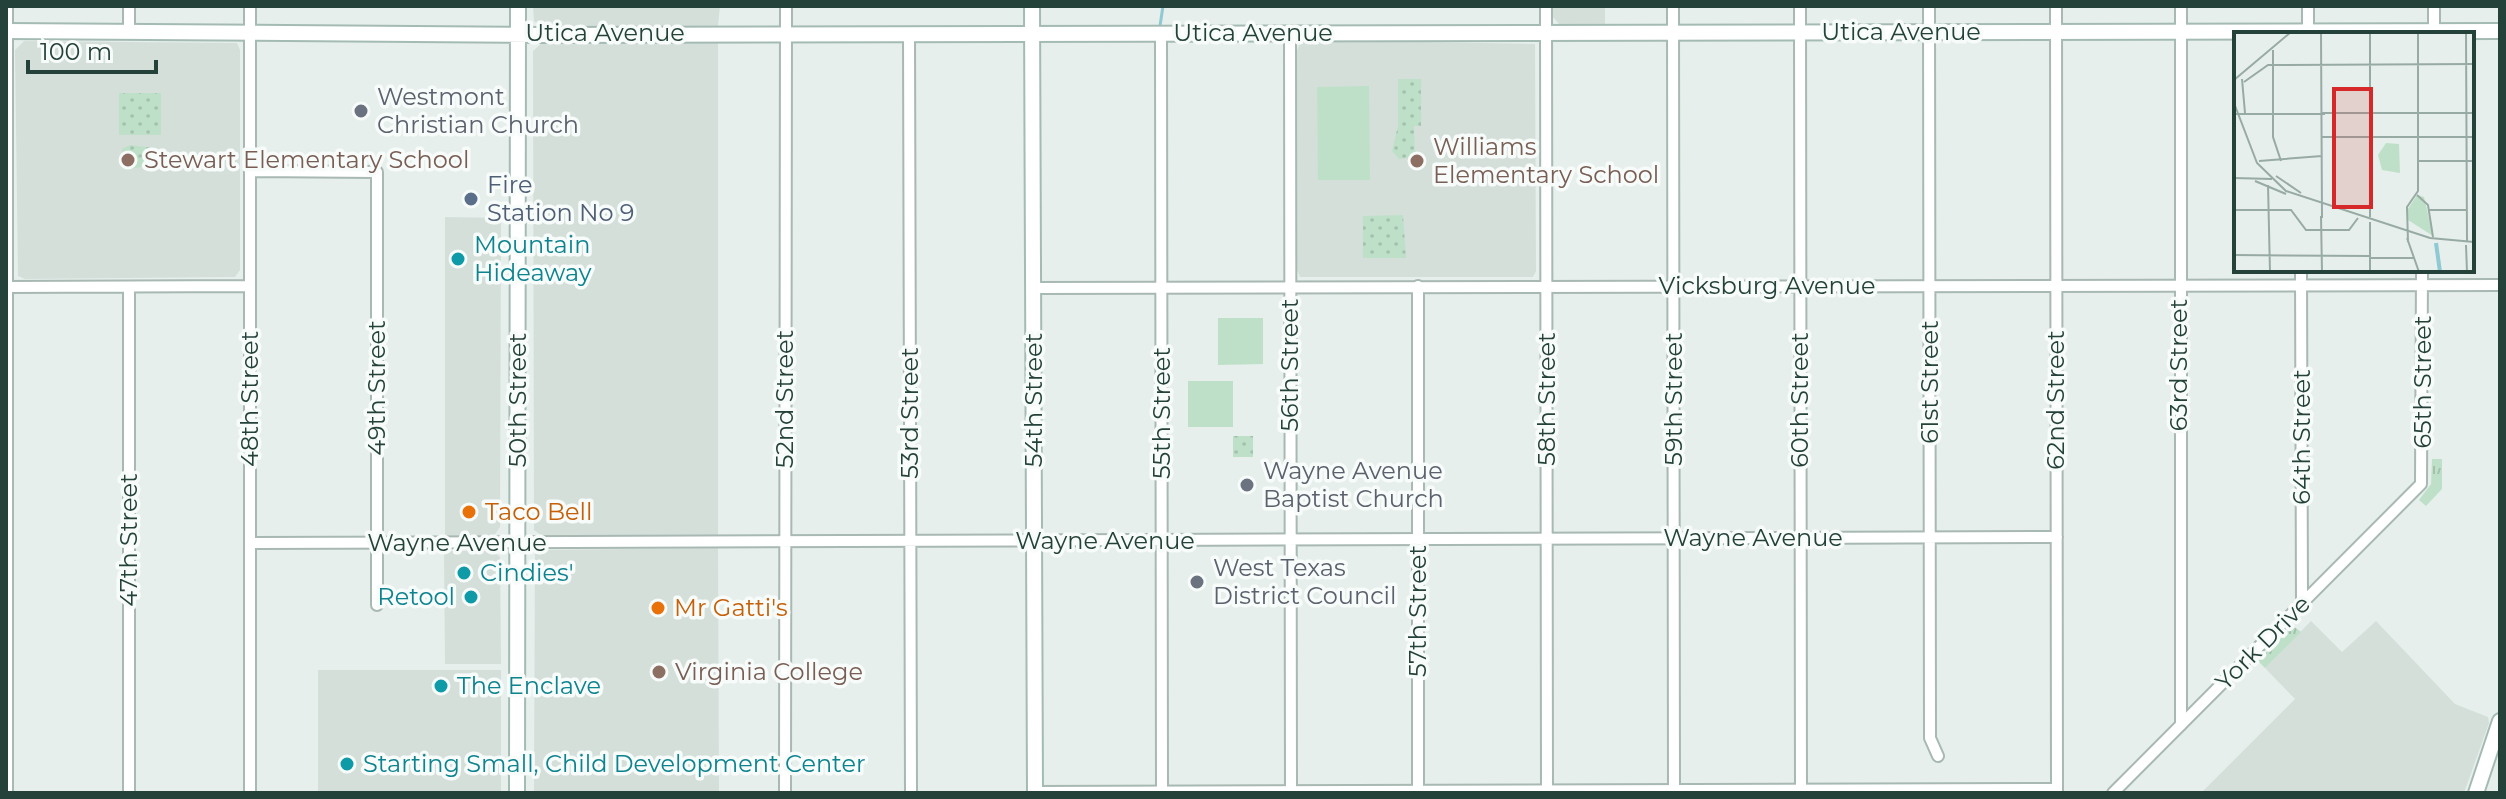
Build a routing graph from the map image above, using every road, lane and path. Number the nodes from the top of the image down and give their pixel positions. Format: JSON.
{"nodes":[{"id":1,"x":7,"y":6,"type":"edge"},
{"id":2,"x":129,"y":6,"type":"edge"},
{"id":3,"x":250,"y":6,"type":"edge"},
{"id":4,"x":518,"y":6,"type":"edge"},
{"id":5,"x":786,"y":6,"type":"edge"},
{"id":6,"x":1032,"y":6,"type":"edge"},
{"id":7,"x":1546,"y":6,"type":"edge"},
{"id":8,"x":1673,"y":6,"type":"edge"},
{"id":9,"x":1800,"y":6,"type":"edge"},
{"id":10,"x":1929,"y":6,"type":"edge"},
{"id":11,"x":2056,"y":6,"type":"edge"},
{"id":12,"x":2181,"y":6,"type":"edge"},
{"id":13,"x":2308,"y":6,"type":"edge"},
{"id":14,"x":2434,"y":6,"type":"edge"},
{"id":15,"x":6,"y":31,"type":"edge"},
{"id":16,"x":129,"y":31,"type":"junction"},
{"id":17,"x":250,"y":31,"type":"junction"},
{"id":18,"x":2500,"y":31,"type":"edge"},
{"id":19,"x":518,"y":32,"type":"junction"},
{"id":20,"x":1546,"y":32,"type":"junction"},
{"id":21,"x":1673,"y":32,"type":"junction"},
{"id":22,"x":1800,"y":32,"type":"junction"},
{"id":23,"x":1929,"y":32,"type":"junction"},
{"id":24,"x":2056,"y":32,"type":"junction"},
{"id":25,"x":2181,"y":32,"type":"junction"},
{"id":26,"x":2234,"y":32,"type":"edge"},
{"id":27,"x":2303,"y":32,"type":"edge"},
{"id":28,"x":2426,"y":32,"type":"edge"},
{"id":29,"x":1161,"y":33,"type":"junction"},
{"id":30,"x":1290,"y":33,"type":"junction"},
{"id":31,"x":784,"y":34,"type":"junction"},
{"id":32,"x":909,"y":34,"type":"junction"},
{"id":33,"x":1032,"y":34,"type":"junction"},
{"id":34,"x":250,"y":171,"type":"junction"},
{"id":35,"x":2301,"y":272,"type":"edge"},
{"id":36,"x":2422,"y":272,"type":"edge"},
{"id":37,"x":2056,"y":285,"type":"junction"},
{"id":38,"x":2179,"y":285,"type":"junction"},
{"id":39,"x":2301,"y":285,"type":"junction"},
{"id":40,"x":2422,"y":285,"type":"junction"},
{"id":41,"x":2500,"y":285,"type":"edge"},
{"id":42,"x":250,"y":286,"type":"junction"},
{"id":43,"x":1290,"y":286,"type":"junction"},
{"id":44,"x":1418,"y":286,"type":"junction"},
{"id":45,"x":1547,"y":286,"type":"junction"},
{"id":46,"x":1674,"y":286,"type":"junction"},
{"id":47,"x":1800,"y":286,"type":"junction"},
{"id":48,"x":1929,"y":286,"type":"junction"},
{"id":49,"x":7,"y":287,"type":"edge"},
{"id":50,"x":129,"y":287,"type":"junction"},
{"id":51,"x":1162,"y":287,"type":"junction"},
{"id":52,"x":1033,"y":288,"type":"junction"},
{"id":53,"x":2414,"y":492,"type":"joint"},
{"id":54,"x":2057,"y":537,"type":"junction"},
{"id":55,"x":1674,"y":538,"type":"junction"},
{"id":56,"x":1801,"y":538,"type":"junction"},
{"id":57,"x":1930,"y":538,"type":"junction"},
{"id":58,"x":1547,"y":540,"type":"junction"},
{"id":59,"x":785,"y":541,"type":"junction"},
{"id":60,"x":1034,"y":541,"type":"junction"},
{"id":61,"x":1163,"y":541,"type":"junction"},
{"id":62,"x":1291,"y":541,"type":"junction"},
{"id":63,"x":1418,"y":541,"type":"junction"},
{"id":64,"x":910,"y":542,"type":"junction"},
{"id":65,"x":250,"y":543,"type":"junction"},
{"id":66,"x":377,"y":543,"type":"junction"},
{"id":67,"x":518,"y":543,"type":"junction"},
{"id":68,"x":7,"y":544,"type":"edge"},
{"id":69,"x":2302,"y":604,"type":"junction"},
{"id":70,"x":377,"y":605,"type":"dead end"},
{"id":71,"x":2500,"y":721,"type":"edge"},
{"id":72,"x":2181,"y":725,"type":"junction"},
{"id":73,"x":1938,"y":756,"type":"dead end"},
{"id":74,"x":1418,"y":791,"type":"junction"},
{"id":75,"x":1930,"y":791,"type":"edge"},
{"id":76,"x":2057,"y":791,"type":"edge"},
{"id":77,"x":1035,"y":792,"type":"edge"},
{"id":78,"x":1162,"y":792,"type":"edge"},
{"id":79,"x":1291,"y":792,"type":"edge"},
{"id":80,"x":1547,"y":792,"type":"edge"},
{"id":81,"x":1674,"y":792,"type":"edge"},
{"id":82,"x":1801,"y":792,"type":"edge"},
{"id":83,"x":7,"y":793,"type":"edge"},
{"id":84,"x":129,"y":793,"type":"edge"},
{"id":85,"x":250,"y":793,"type":"edge"},
{"id":86,"x":517,"y":793,"type":"edge"},
{"id":87,"x":785,"y":793,"type":"edge"},
{"id":88,"x":911,"y":793,"type":"edge"},
{"id":89,"x":2113,"y":793,"type":"edge"},
{"id":90,"x":2476,"y":793,"type":"edge"}],
"edges":[{"from":1,"to":15,"type":"street"},
{"from":2,"to":16,"type":"street"},
{"from":3,"to":17,"type":"street","name":"48th Street"},
{"from":4,"to":19,"type":"street","name":"50th Street"},
{"from":5,"to":31,"type":"street","name":"52nd Street"},
{"from":6,"to":33,"type":"street","name":"54th Street"},
{"from":7,"to":20,"type":"street","name":"58th Street"},
{"from":8,"to":21,"type":"street","name":"59th Street"},
{"from":9,"to":22,"type":"street","name":"60th Street"},
{"from":10,"to":23,"type":"street","name":"61st Street"},
{"from":11,"to":24,"type":"street","name":"62nd Street"},
{"from":12,"to":25,"type":"street","name":"63rd Street"},
{"from":13,"to":27,"type":"street"},
{"from":14,"to":28,"type":"street"},
{"from":15,"to":16,"type":"street","name":"Utica Avenue"},
{"from":15,"to":49,"type":"street"},
{"from":16,"to":17,"type":"street","name":"Utica Avenue"},
{"from":17,"to":19,"type":"street","name":"Utica Avenue"},
{"from":17,"to":34,"type":"street","name":"48th Street"},
{"from":18,"to":28,"type":"street","name":"Utica Avenue"},
{"from":19,"to":31,"type":"street","name":"Utica Avenue"},
{"from":19,"to":67,"type":"street","name":"50th Street"},
{"from":20,"to":21,"type":"street","name":"Utica Avenue"},
{"from":20,"to":30,"type":"street","name":"Utica Avenue"},
{"from":20,"to":45,"type":"street","name":"58th Street"},
{"from":21,"to":22,"type":"street","name":"Utica Avenue"},
{"from":21,"to":46,"type":"street","name":"59th Street"},
{"from":22,"to":23,"type":"street","name":"Utica Avenue"},
{"from":22,"to":47,"type":"street","name":"60th Street"},
{"from":23,"to":24,"type":"street","name":"Utica Avenue"},
{"from":23,"to":48,"type":"street","name":"61st Street"},
{"from":24,"to":25,"type":"street","name":"Utica Avenue"},
{"from":24,"to":37,"type":"street","name":"62nd Street"},
{"from":25,"to":26,"type":"street","name":"Utica Avenue"},
{"from":25,"to":38,"type":"street","name":"63rd Street"},
{"from":29,"to":30,"type":"street","name":"Utica Avenue"},
{"from":29,"to":33,"type":"street","name":"Utica Avenue"},
{"from":29,"to":51,"type":"street","name":"55th Street"},
{"from":30,"to":43,"type":"street","name":"56th Street"},
{"from":31,"to":32,"type":"street","name":"Utica Avenue"},
{"from":31,"to":59,"type":"street","name":"52nd Street"},
{"from":32,"to":33,"type":"street","name":"Utica Avenue"},
{"from":32,"to":64,"type":"street","name":"53rd Street"},
{"from":33,"to":52,"type":"street","name":"54th Street"},
{"from":34,"to":42,"type":"street","name":"48th Street"},
{"from":34,"to":66,"type":"street","name":"49th Street"},
{"from":35,"to":39,"type":"street","name":"64th Street"},
{"from":36,"to":40,"type":"street","name":"65th Street"},
{"from":37,"to":38,"type":"street","name":"Vicksburg Avenue"},
{"from":37,"to":48,"type":"street","name":"Vicksburg Avenue"},
{"from":37,"to":54,"type":"street","name":"62nd Street"},
{"from":38,"to":39,"type":"street","name":"Vicksburg Avenue"},
{"from":38,"to":72,"type":"street","name":"63rd Street"},
{"from":39,"to":40,"type":"street","name":"Vicksburg Avenue"},
{"from":39,"to":69,"type":"street","name":"64th Street"},
{"from":40,"to":41,"type":"street","name":"Vicksburg Avenue"},
{"from":40,"to":53,"type":"street","name":"65th Street"},
{"from":42,"to":50,"type":"street"},
{"from":42,"to":65,"type":"street","name":"48th Street"},
{"from":43,"to":44,"type":"street","name":"Vicksburg Avenue"},
{"from":43,"to":51,"type":"street","name":"Vicksburg Avenue"},
{"from":43,"to":62,"type":"street","name":"56th Street"},
{"from":44,"to":45,"type":"street","name":"Vicksburg Avenue"},
{"from":44,"to":63,"type":"street","name":"57th Street"},
{"from":45,"to":46,"type":"street","name":"Vicksburg Avenue"},
{"from":45,"to":58,"type":"street","name":"58th Street"},
{"from":46,"to":47,"type":"street","name":"Vicksburg Avenue"},
{"from":46,"to":55,"type":"street","name":"59th Street"},
{"from":47,"to":48,"type":"street","name":"Vicksburg Avenue"},
{"from":47,"to":56,"type":"street","name":"60th Street"},
{"from":48,"to":57,"type":"street","name":"61st Street"},
{"from":49,"to":50,"type":"street"},
{"from":49,"to":68,"type":"street"},
{"from":50,"to":84,"type":"street","name":"47th Street"},
{"from":51,"to":52,"type":"street","name":"Vicksburg Avenue"},
{"from":51,"to":61,"type":"street","name":"55th Street"},
{"from":52,"to":60,"type":"street","name":"54th Street"},
{"from":53,"to":69,"type":"street","name":"York Drive"},
{"from":54,"to":57,"type":"street","name":"Wayne Avenue"},
{"from":54,"to":76,"type":"street","name":"62nd Street"},
{"from":55,"to":56,"type":"street","name":"Wayne Avenue"},
{"from":55,"to":58,"type":"street","name":"Wayne Avenue"},
{"from":55,"to":81,"type":"street","name":"59th Street"},
{"from":56,"to":57,"type":"street","name":"Wayne Avenue"},
{"from":56,"to":82,"type":"street","name":"60th Street"},
{"from":57,"to":73,"type":"street","name":"61st Street"},
{"from":58,"to":63,"type":"street","name":"Wayne Avenue"},
{"from":58,"to":80,"type":"street","name":"58th Street"},
{"from":59,"to":64,"type":"street","name":"Wayne Avenue"},
{"from":59,"to":67,"type":"street","name":"Wayne Avenue"},
{"from":59,"to":87,"type":"street","name":"52nd Street"},
{"from":60,"to":61,"type":"street","name":"Wayne Avenue"},
{"from":60,"to":64,"type":"street","name":"Wayne Avenue"},
{"from":60,"to":77,"type":"street","name":"54th Street"},
{"from":61,"to":62,"type":"street","name":"Wayne Avenue"},
{"from":61,"to":78,"type":"street","name":"55th Street"},
{"from":62,"to":63,"type":"street","name":"Wayne Avenue"},
{"from":62,"to":79,"type":"street","name":"56th Street"},
{"from":63,"to":74,"type":"street","name":"57th Street"},
{"from":64,"to":88,"type":"street","name":"53rd Street"},
{"from":65,"to":66,"type":"street","name":"Wayne Avenue"},
{"from":65,"to":85,"type":"street","name":"48th Street"},
{"from":66,"to":67,"type":"street","name":"Wayne Avenue"},
{"from":66,"to":70,"type":"street","name":"49th Street"},
{"from":67,"to":86,"type":"street","name":"50th Street"},
{"from":68,"to":83,"type":"street"},
{"from":69,"to":72,"type":"street","name":"York Drive"},
{"from":71,"to":90,"type":"street"},
{"from":72,"to":89,"type":"street","name":"York Drive"},
{"from":74,"to":79,"type":"street"},
{"from":74,"to":80,"type":"street"},
{"from":75,"to":76,"type":"street"},
{"from":75,"to":82,"type":"street"},
{"from":77,"to":78,"type":"street"},
{"from":78,"to":79,"type":"street"},
{"from":80,"to":81,"type":"street"},
{"from":81,"to":82,"type":"street"}]}
